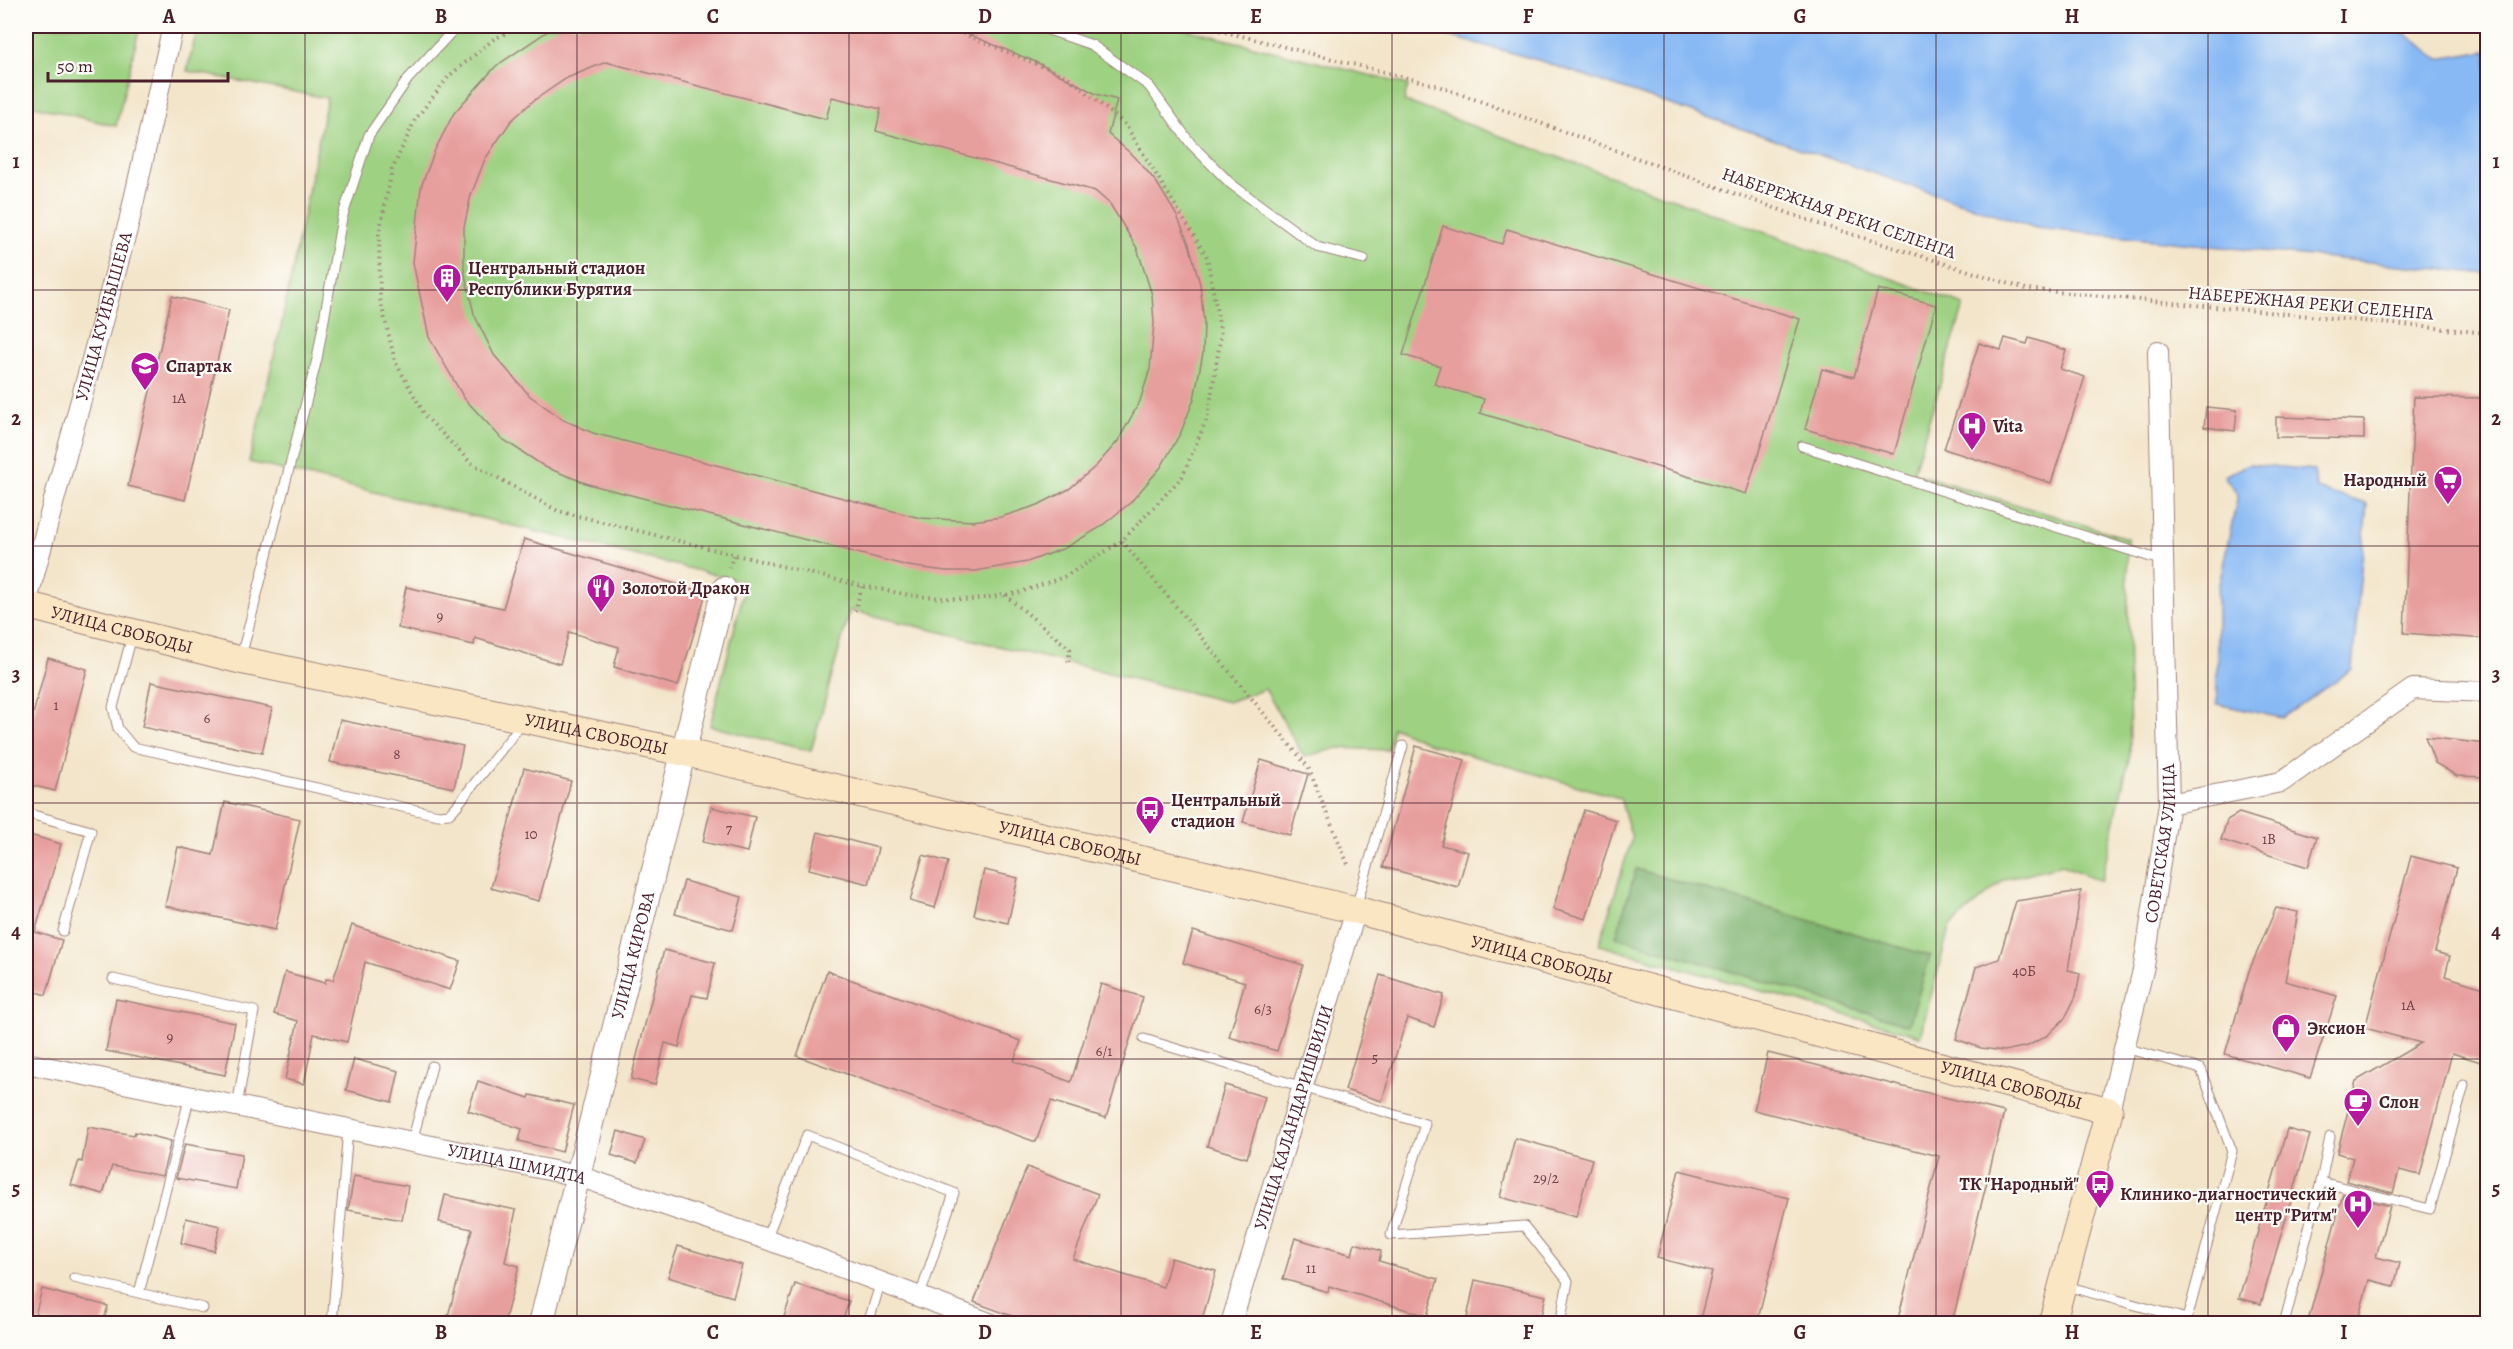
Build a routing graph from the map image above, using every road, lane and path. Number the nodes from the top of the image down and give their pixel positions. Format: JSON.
{"nodes":[{"id":1,"x":173,"y":26,"type":"edge"},
{"id":2,"x":457,"y":26,"type":"edge"},
{"id":3,"x":521,"y":26,"type":"edge"},
{"id":4,"x":945,"y":26,"type":"edge"},
{"id":5,"x":1037,"y":26,"type":"edge"},
{"id":6,"x":1202,"y":26,"type":"edge"},
{"id":7,"x":1364,"y":259,"type":"dead end"},
{"id":8,"x":2487,"y":333,"type":"edge"},
{"id":9,"x":2158,"y":351,"type":"dead end"},
{"id":10,"x":1802,"y":446,"type":"dead end"},
{"id":11,"x":1122,"y":541,"type":"junction"},
{"id":12,"x":2163,"y":561,"type":"junction"},
{"id":13,"x":862,"y":586,"type":"junction"},
{"id":14,"x":724,"y":588,"type":"dead end"},
{"id":15,"x":1004,"y":595,"type":"junction"},
{"id":16,"x":26,"y":604,"type":"edge"},
{"id":17,"x":855,"y":612,"type":"dead end"},
{"id":18,"x":133,"y":633,"type":"junction"},
{"id":19,"x":240,"y":660,"type":"junction"},
{"id":20,"x":1068,"y":664,"type":"dead end"},
{"id":21,"x":2487,"y":692,"type":"edge"},
{"id":22,"x":525,"y":719,"type":"junction"},
{"id":23,"x":1403,"y":746,"type":"dead end"},
{"id":24,"x":683,"y":752,"type":"junction"},
{"id":25,"x":2169,"y":804,"type":"junction"},
{"id":26,"x":26,"y":813,"type":"edge"},
{"id":27,"x":1358,"y":903,"type":"junction"},
{"id":28,"x":63,"y":931,"type":"dead end"},
{"id":29,"x":113,"y":979,"type":"dead end"},
{"id":30,"x":1144,"y":1039,"type":"dead end"},
{"id":31,"x":2125,"y":1048,"type":"junction"},
{"id":32,"x":26,"y":1063,"type":"edge"},
{"id":33,"x":432,"y":1066,"type":"dead end"},
{"id":34,"x":2464,"y":1085,"type":"dead end"},
{"id":35,"x":1302,"y":1087,"type":"junction"},
{"id":36,"x":190,"y":1096,"type":"junction"},
{"id":37,"x":237,"y":1106,"type":"junction"},
{"id":38,"x":2109,"y":1111,"type":"junction"},
{"id":39,"x":348,"y":1128,"type":"junction"},
{"id":40,"x":2330,"y":1137,"type":"dead end"},
{"id":41,"x":412,"y":1142,"type":"junction"},
{"id":42,"x":578,"y":1176,"type":"junction"},
{"id":43,"x":2321,"y":1182,"type":"junction"},
{"id":44,"x":766,"y":1239,"type":"junction"},
{"id":45,"x":74,"y":1278,"type":"dead end"},
{"id":46,"x":881,"y":1281,"type":"junction"},
{"id":47,"x":2063,"y":1285,"type":"junction"},
{"id":48,"x":139,"y":1293,"type":"junction"},
{"id":49,"x":920,"y":1296,"type":"junction"},
{"id":50,"x":202,"y":1308,"type":"dead end"},
{"id":51,"x":332,"y":1323,"type":"edge"},
{"id":52,"x":540,"y":1323,"type":"edge"},
{"id":53,"x":868,"y":1323,"type":"edge"},
{"id":54,"x":992,"y":1323,"type":"edge"},
{"id":55,"x":1231,"y":1323,"type":"edge"},
{"id":56,"x":1560,"y":1323,"type":"edge"},
{"id":57,"x":2052,"y":1323,"type":"edge"},
{"id":58,"x":2284,"y":1323,"type":"edge"}],
"edges":[{"from":1,"to":16,"type":"street","name":"УЛИЦА КУЙБЫШЕВА"},
{"from":2,"to":19,"type":"lane"},
{"from":3,"to":13,"type":"path"},
{"from":4,"to":11,"type":"path"},
{"from":5,"to":7,"type":"lane"},
{"from":6,"to":8,"type":"path","name":"НАБЕРЕЖНАЯ РЕКИ СЕЛЕНГА"},
{"from":9,"to":12,"type":"street","name":"СОВЕТСКАЯ УЛИЦА"},
{"from":10,"to":12,"type":"lane"},
{"from":11,"to":15,"type":"path"},
{"from":11,"to":27,"type":"path"},
{"from":12,"to":25,"type":"street","name":"СОВЕТСКАЯ УЛИЦА"},
{"from":13,"to":15,"type":"path"},
{"from":13,"to":17,"type":"path"},
{"from":14,"to":24,"type":"street","name":"УЛИЦА КИРОВА"},
{"from":15,"to":20,"type":"path"},
{"from":16,"to":18,"type":"main road","name":"УЛИЦА СВОБОДЫ"},
{"from":18,"to":19,"type":"main road","name":"УЛИЦА СВОБОДЫ"},
{"from":18,"to":22,"type":"lane"},
{"from":19,"to":22,"type":"main road","name":"УЛИЦА СВОБОДЫ"},
{"from":21,"to":25,"type":"street"},
{"from":22,"to":24,"type":"main road","name":"УЛИЦА СВОБОДЫ"},
{"from":23,"to":27,"type":"lane"},
{"from":24,"to":27,"type":"main road","name":"УЛИЦА СВОБОДЫ"},
{"from":24,"to":42,"type":"street","name":"УЛИЦА КИРОВА"},
{"from":25,"to":31,"type":"street","name":"СОВЕТСКАЯ УЛИЦА"},
{"from":26,"to":28,"type":"lane"},
{"from":27,"to":35,"type":"street","name":"УЛИЦА КАЛАНДАРИШВИЛИ"},
{"from":27,"to":38,"type":"main road","name":"УЛИЦА СВОБОДЫ"},
{"from":29,"to":37,"type":"lane"},
{"from":30,"to":35,"type":"lane"},
{"from":31,"to":38,"type":"street","name":"СОВЕТСКАЯ УЛИЦА"},
{"from":31,"to":47,"type":"lane"},
{"from":32,"to":36,"type":"street","name":"УЛИЦА ШМИДТА"},
{"from":33,"to":41,"type":"lane"},
{"from":34,"to":43,"type":"lane"},
{"from":35,"to":55,"type":"street","name":"УЛИЦА КАЛАНДАРИШВИЛИ"},
{"from":35,"to":56,"type":"lane"},
{"from":36,"to":37,"type":"street","name":"УЛИЦА ШМИДТА"},
{"from":36,"to":48,"type":"lane"},
{"from":37,"to":39,"type":"street","name":"УЛИЦА ШМИДТА"},
{"from":38,"to":47,"type":"main road","name":"СОВЕТСКАЯ УЛИЦА"},
{"from":39,"to":41,"type":"street","name":"УЛИЦА ШМИДТА"},
{"from":39,"to":51,"type":"lane"},
{"from":40,"to":43,"type":"lane"},
{"from":41,"to":42,"type":"street","name":"УЛИЦА ШМИДТА"},
{"from":42,"to":44,"type":"street","name":"УЛИЦА ШМИДТА"},
{"from":42,"to":52,"type":"street","name":"УЛИЦА КИРОВА"},
{"from":43,"to":58,"type":"lane"},
{"from":44,"to":46,"type":"street","name":"УЛИЦА ШМИДТА"},
{"from":44,"to":49,"type":"lane"},
{"from":45,"to":48,"type":"lane"},
{"from":46,"to":49,"type":"street","name":"УЛИЦА ШМИДТА"},
{"from":46,"to":53,"type":"lane"},
{"from":47,"to":57,"type":"main road","name":"СОВЕТСКАЯ УЛИЦА"},
{"from":48,"to":50,"type":"lane"},
{"from":49,"to":54,"type":"street","name":"УЛИЦА ШМИДТА"}]}
